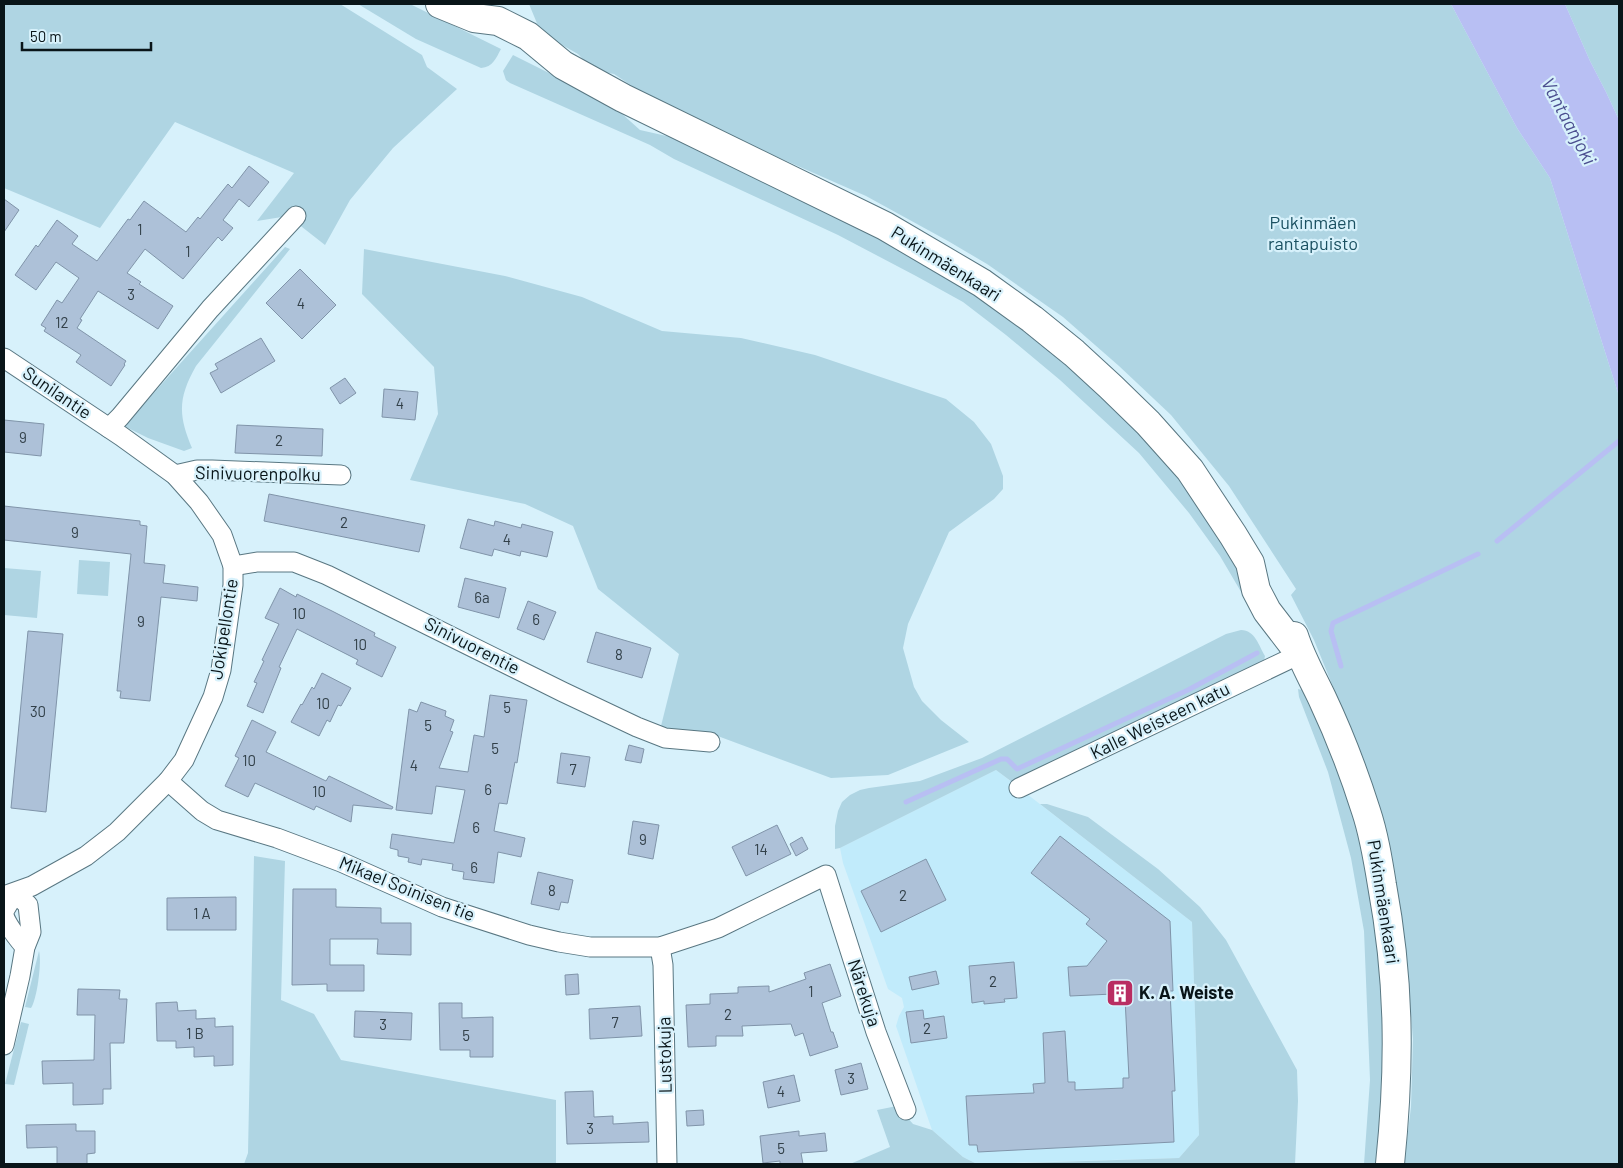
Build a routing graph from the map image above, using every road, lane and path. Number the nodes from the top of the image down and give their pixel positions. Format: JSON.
{"nodes":[{"id":1,"x":440,"y":4,"type":"edge"},
{"id":2,"x":296,"y":216,"type":"dead end"},
{"id":3,"x":4,"y":358,"type":"edge"},
{"id":4,"x":109,"y":428,"type":"junction"},
{"id":5,"x":341,"y":475,"type":"dead end"},
{"id":6,"x":175,"y":476,"type":"junction"},
{"id":7,"x":233,"y":566,"type":"junction"},
{"id":8,"x":1300,"y":654,"type":"junction"},
{"id":9,"x":710,"y":742,"type":"dead end"},
{"id":10,"x":168,"y":781,"type":"junction"},
{"id":11,"x":1019,"y":788,"type":"dead end"},
{"id":12,"x":826,"y":875,"type":"joint"},
{"id":13,"x":9,"y":895,"type":"edge"},
{"id":14,"x":660,"y":947,"type":"junction"},
{"id":15,"x":4,"y":1045,"type":"edge"},
{"id":16,"x":906,"y":1110,"type":"dead end"},
{"id":17,"x":667,"y":1164,"type":"edge"},
{"id":18,"x":1390,"y":1164,"type":"edge"}],
"edges":[{"from":1,"to":8,"type":"main road","name":"Pukinmäenkaari"},
{"from":2,"to":4,"type":"street"},
{"from":3,"to":4,"type":"street","name":"Sunilantie"},
{"from":4,"to":6,"type":"street","name":"Jokipellontie"},
{"from":5,"to":6,"type":"street","name":"Sinivuorenpolku"},
{"from":6,"to":7,"type":"street","name":"Jokipellontie"},
{"from":7,"to":9,"type":"street","name":"Sinivuorentie"},
{"from":7,"to":10,"type":"street","name":"Jokipellontie"},
{"from":8,"to":11,"type":"street","name":"Kalle Weisteen katu"},
{"from":8,"to":18,"type":"main road","name":"Pukinmäenkaari"},
{"from":10,"to":13,"type":"street","name":"Jokipellontie"},
{"from":10,"to":14,"type":"street","name":"Mikael Soinisen tie"},
{"from":12,"to":14,"type":"street","name":"Mikael Soinisen tie"},
{"from":12,"to":16,"type":"street","name":"Närekuja"},
{"from":13,"to":15,"type":"street","name":"Jokipellontie"},
{"from":14,"to":17,"type":"street","name":"Lustokuja"}]}
